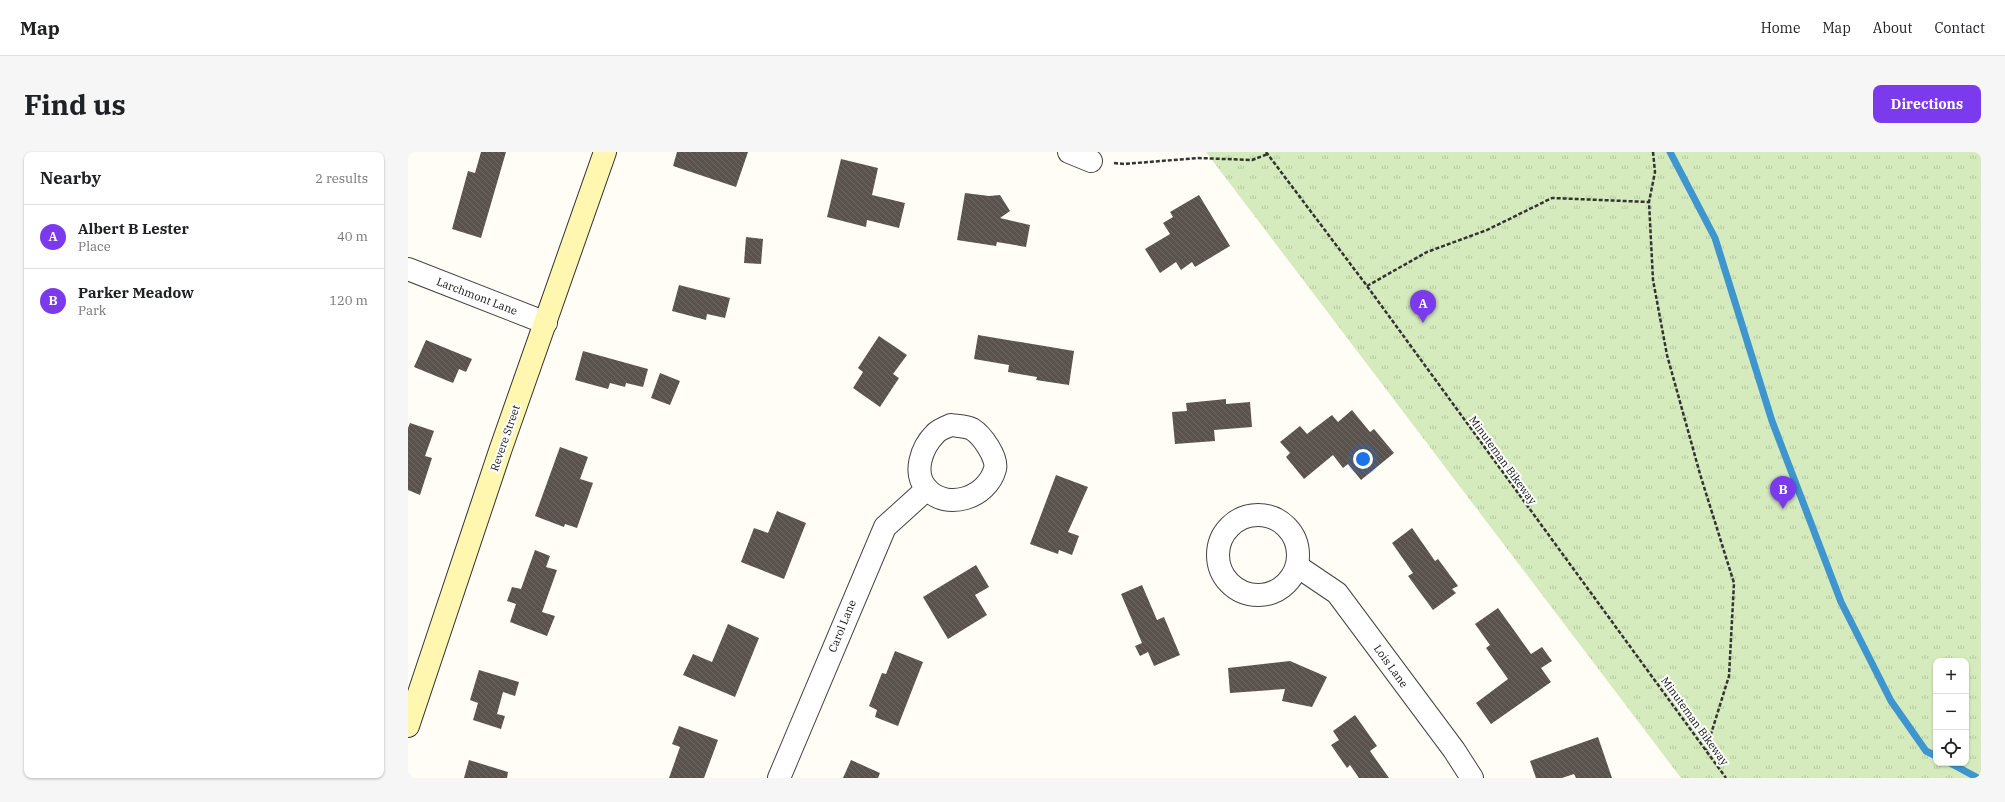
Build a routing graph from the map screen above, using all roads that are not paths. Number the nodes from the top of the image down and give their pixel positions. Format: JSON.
{"nodes":[{"id":1,"x":605,"y":152,"type":"edge"},
{"id":2,"x":1069,"y":152,"type":"edge"},
{"id":3,"x":1091,"y":161,"type":"road end"},
{"id":4,"x":408,"y":269,"type":"edge"},
{"id":5,"x":546,"y":323,"type":"junction"},
{"id":6,"x":927,"y":489,"type":"dead end"},
{"id":7,"x":1297,"y":566,"type":"dead end"},
{"id":8,"x":408,"y":726,"type":"edge"},
{"id":9,"x":779,"y":778,"type":"edge"},
{"id":10,"x":1472,"y":778,"type":"edge"}],
"edges":[{"from":1,"to":5,"type":"street","name":"Revere Street"},
{"from":2,"to":3,"type":"street"},
{"from":4,"to":5,"type":"street","name":"Larchmont Lane"},
{"from":5,"to":8,"type":"street","name":"Revere Street"},
{"from":6,"to":9,"type":"street","name":"Carol Lane"},
{"from":7,"to":10,"type":"street","name":"Lois Lane"}]}
